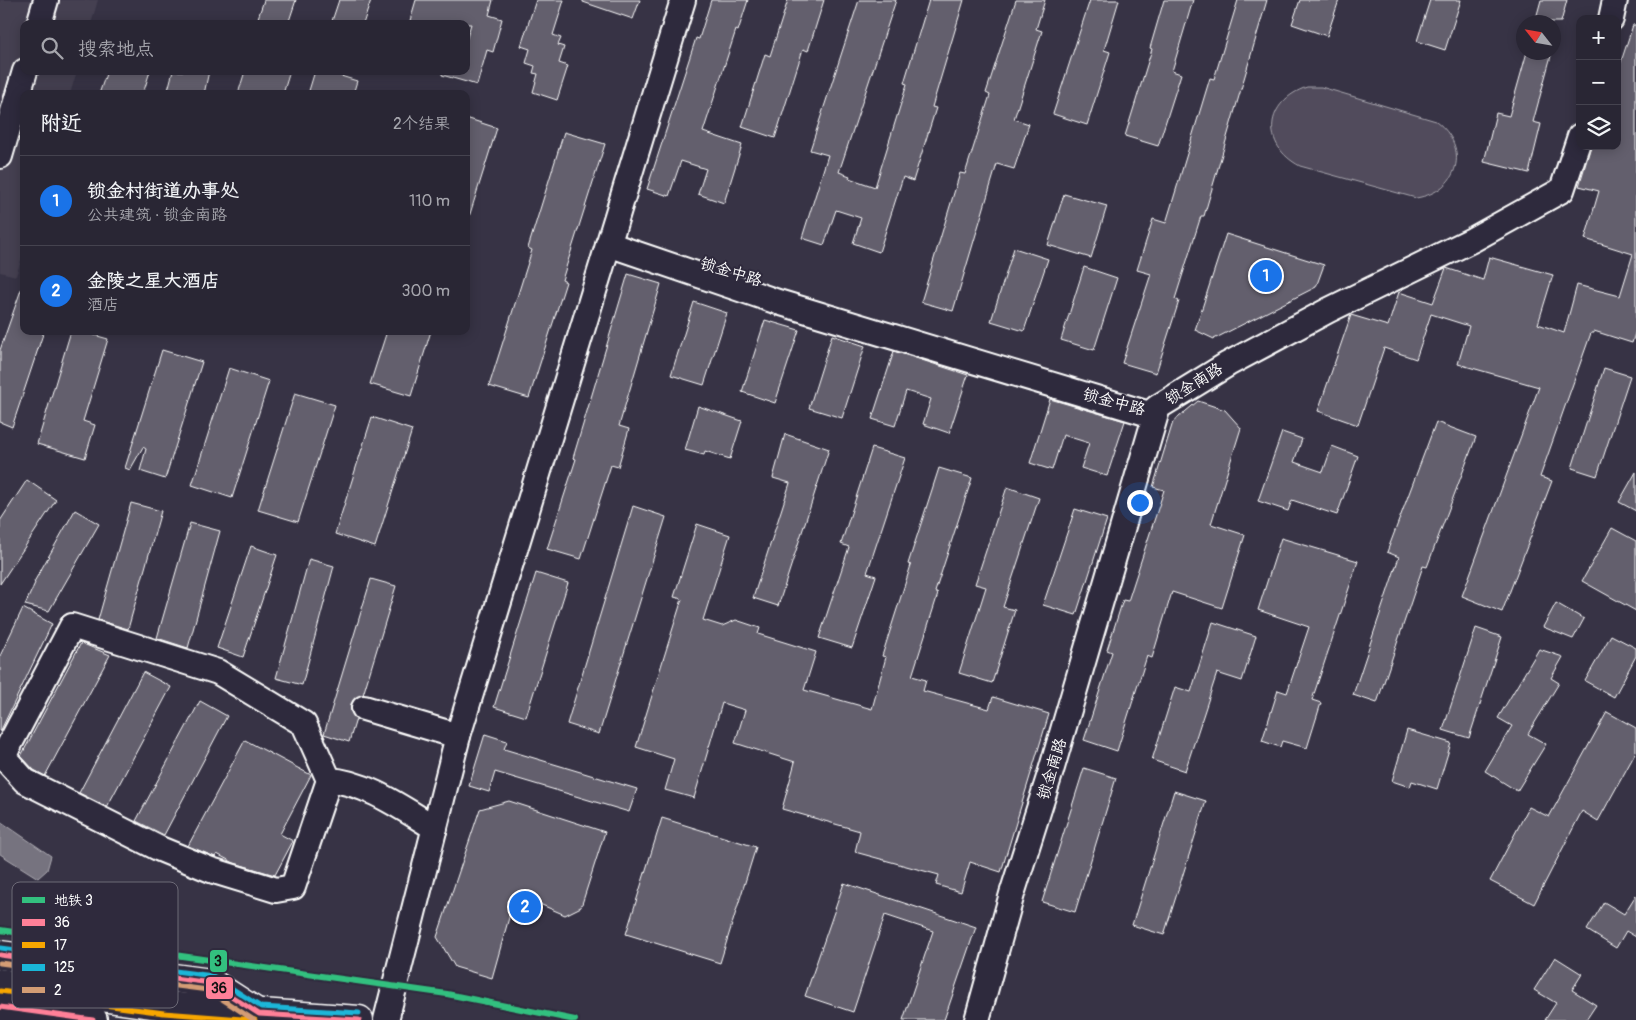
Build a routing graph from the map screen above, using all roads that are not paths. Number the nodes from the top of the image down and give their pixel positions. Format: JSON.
{"nodes":[{"id":1,"x":46,"y":0,"type":"edge"},
{"id":2,"x":683,"y":0,"type":"edge"},
{"id":3,"x":1615,"y":0,"type":"edge"},
{"id":4,"x":1612,"y":15,"type":"edge"},
{"id":5,"x":40,"y":20,"type":"edge"},
{"id":6,"x":24,"y":75,"type":"edge"},
{"id":7,"x":1576,"y":148,"type":"edge"},
{"id":8,"x":0,"y":156,"type":"edge"},
{"id":9,"x":610,"y":239,"type":"junction"},
{"id":10,"x":1158,"y":407,"type":"junction"},
{"id":11,"x":364,"y":708,"type":"dead end"},
{"id":12,"x":458,"y":736,"type":"junction"},
{"id":13,"x":2,"y":754,"type":"edge"},
{"id":14,"x":329,"y":780,"type":"junction"},
{"id":15,"x":435,"y":828,"type":"junction"},
{"id":16,"x":178,"y":978,"type":"edge"},
{"id":17,"x":0,"y":1007,"type":"edge"},
{"id":18,"x":178,"y":1007,"type":"edge"},
{"id":19,"x":259,"y":1014,"type":"junction"},
{"id":20,"x":92,"y":1020,"type":"edge"},
{"id":21,"x":360,"y":1020,"type":"edge"},
{"id":22,"x":386,"y":1020,"type":"edge"},
{"id":23,"x":977,"y":1020,"type":"edge"}],
"edges":[{"from":1,"to":5,"type":"street"},
{"from":2,"to":9,"type":"street"},
{"from":3,"to":4,"type":"street"},
{"from":6,"to":8,"type":"street"},
{"from":7,"to":10,"type":"street","name":"锁金南路"},
{"from":9,"to":10,"type":"street","name":"锁金中路"},
{"from":9,"to":12,"type":"street"},
{"from":10,"to":23,"type":"street","name":"锁金南路"},
{"from":11,"to":12,"type":"street"},
{"from":12,"to":15,"type":"street"},
{"from":13,"to":14,"type":"street"},
{"from":13,"to":14,"type":"street"},
{"from":14,"to":15,"type":"street"},
{"from":15,"to":22,"type":"street"},
{"from":16,"to":19,"type":"main road"},
{"from":17,"to":20,"type":"main road"},
{"from":18,"to":19,"type":"main road"},
{"from":19,"to":21,"type":"main road"}]}
